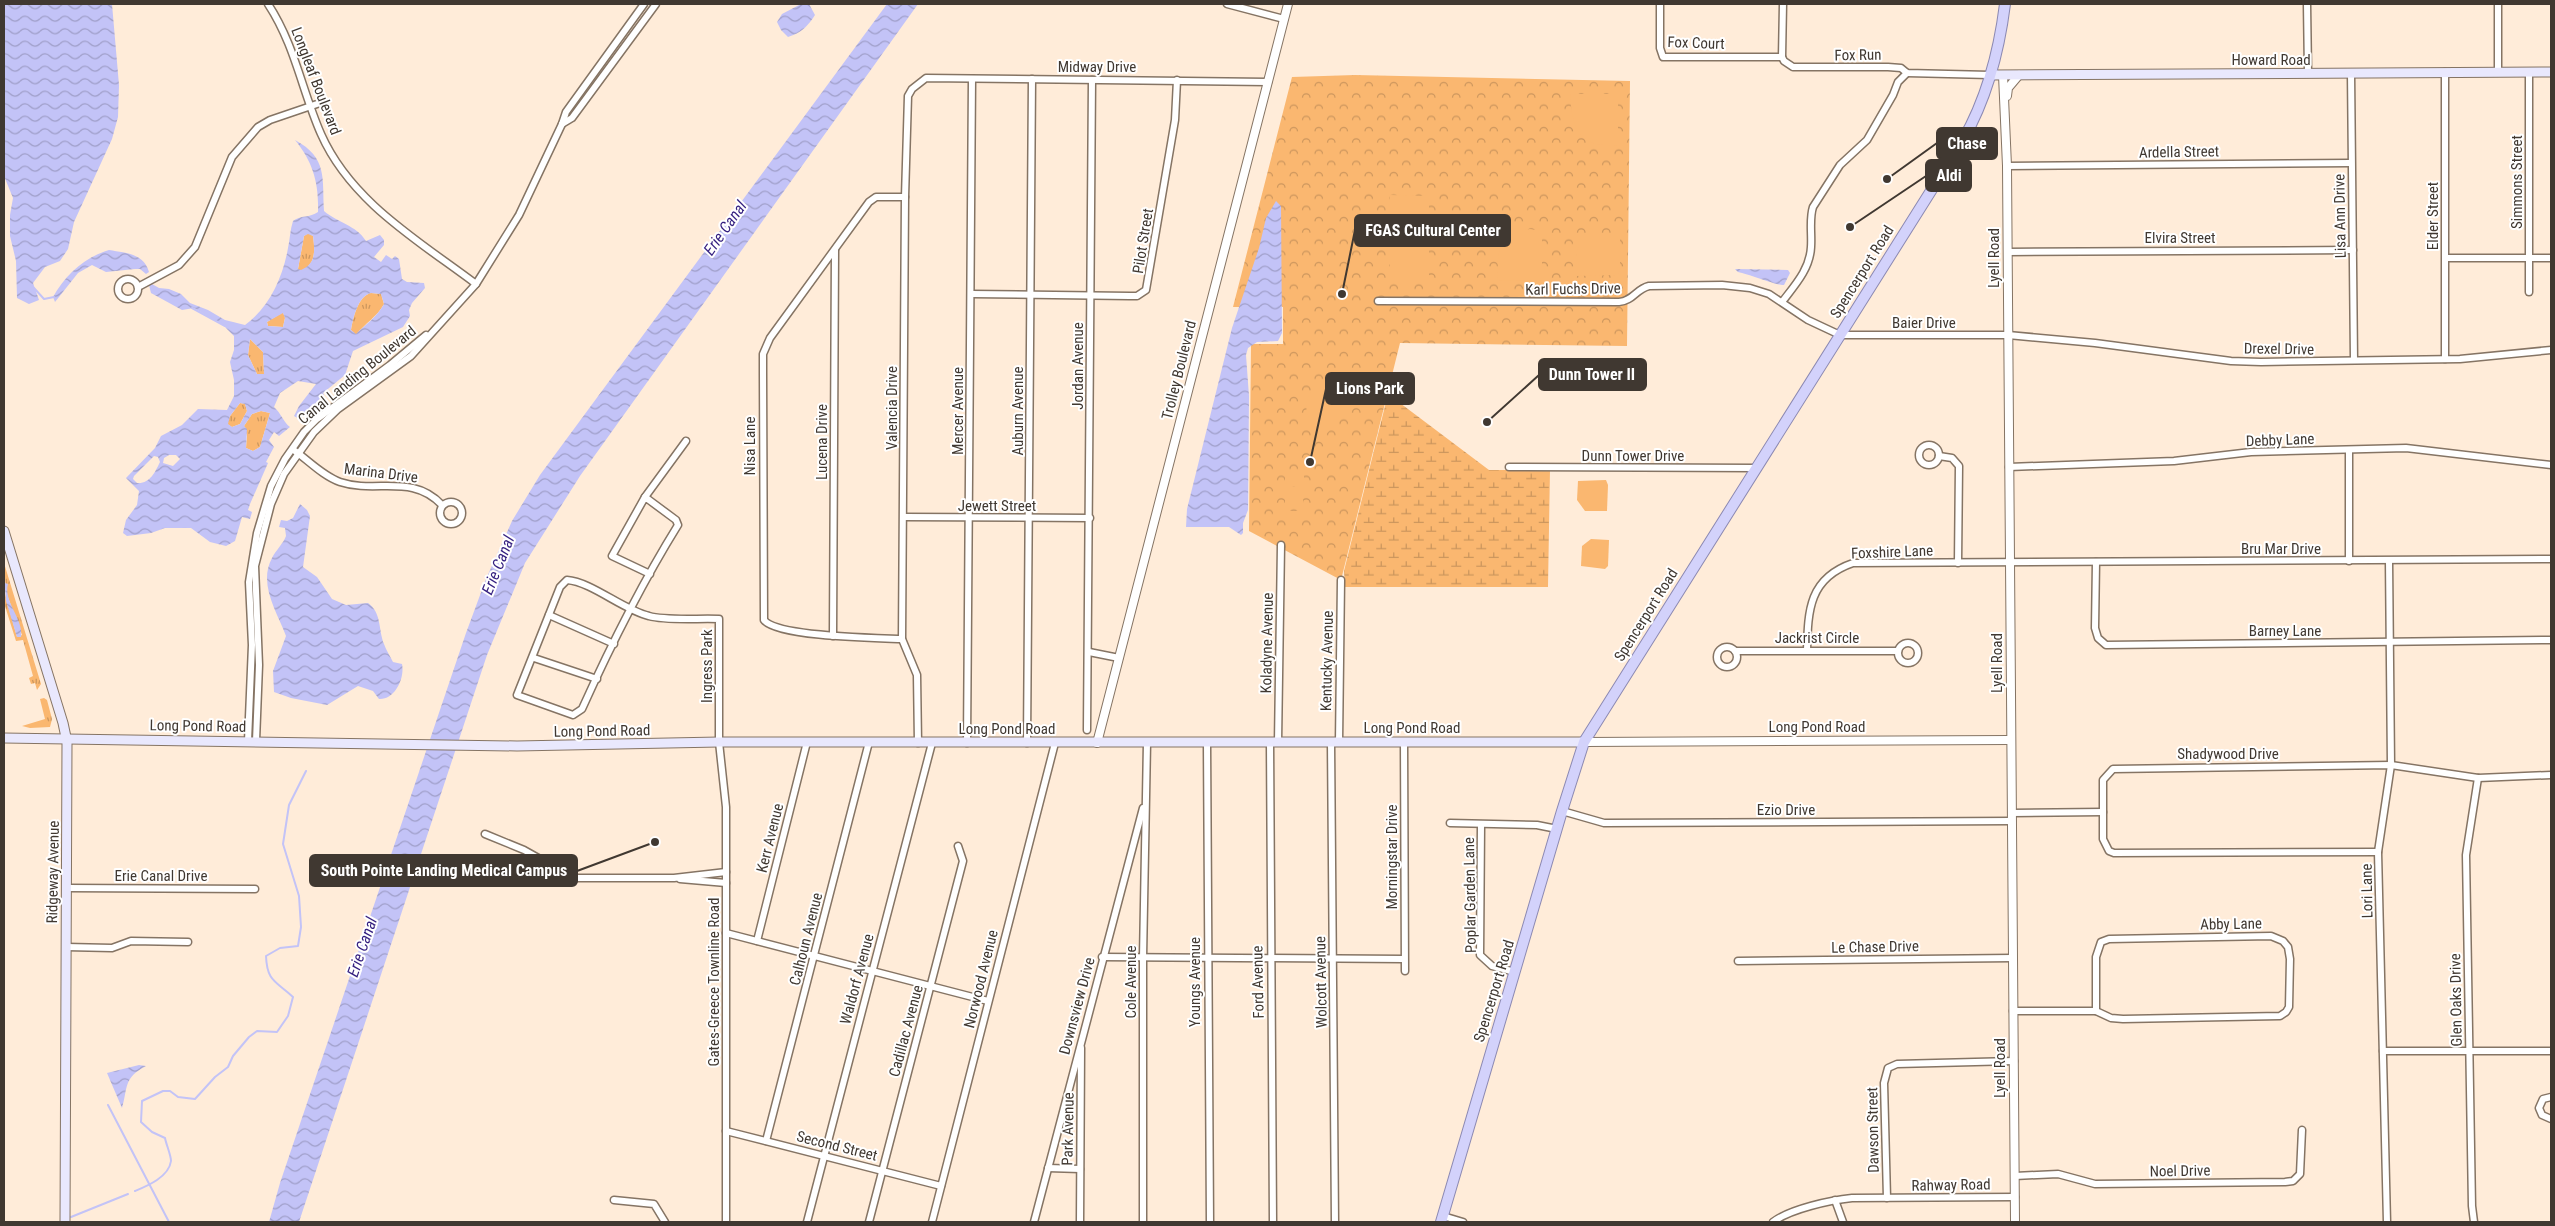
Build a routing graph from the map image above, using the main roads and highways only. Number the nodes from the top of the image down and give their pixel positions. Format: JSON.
{"nodes":[{"id":1,"x":2005,"y":4,"type":"edge"},
{"id":2,"x":2551,"y":72,"type":"edge"},
{"id":3,"x":1990,"y":75,"type":"junction"},
{"id":4,"x":4,"y":531,"type":"edge"},
{"id":5,"x":4,"y":738,"type":"edge"},
{"id":6,"x":66,"y":738,"type":"junction"},
{"id":7,"x":1584,"y":742,"type":"junction"},
{"id":8,"x":1442,"y":1219,"type":"edge"},
{"id":9,"x":65,"y":1222,"type":"edge"}],
"edges":[{"from":1,"to":3,"type":"main road","name":"Spencerport Road"},
{"from":2,"to":3,"type":"main road","name":"Howard Road"},
{"from":3,"to":7,"type":"main road","name":"Spencerport Road"},
{"from":4,"to":6,"type":"main road","name":"Ridgeway Avenue"},
{"from":5,"to":6,"type":"main road","name":"Long Pond Road"},
{"from":6,"to":7,"type":"main road","name":"Long Pond Road"},
{"from":6,"to":9,"type":"main road","name":"Ridgeway Avenue"},
{"from":7,"to":8,"type":"main road","name":"Spencerport Road"}]}
